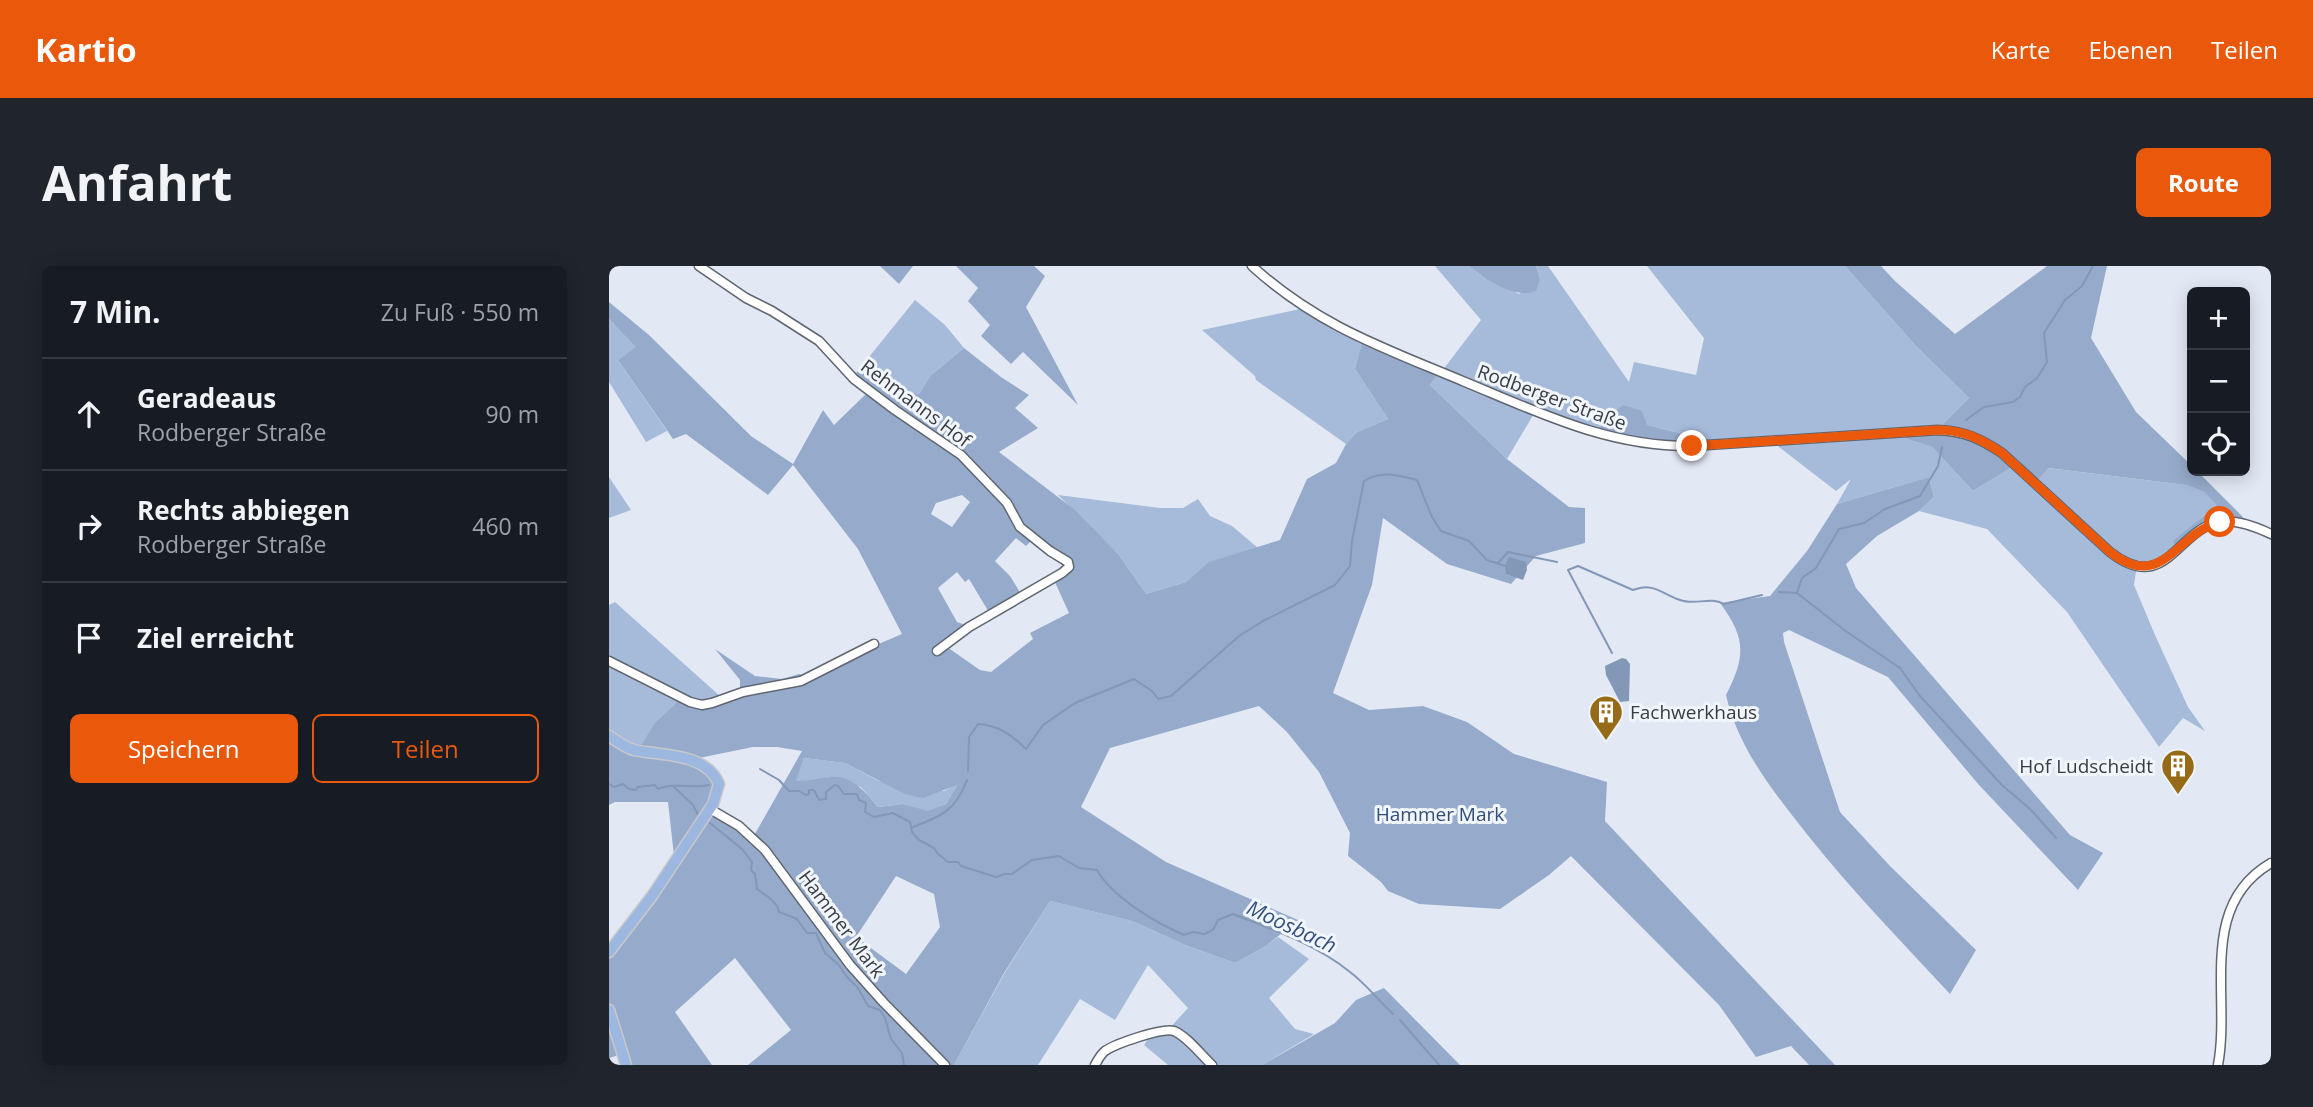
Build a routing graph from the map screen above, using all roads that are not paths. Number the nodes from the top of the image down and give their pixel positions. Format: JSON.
{"nodes":[{"id":1,"x":699,"y":266,"type":"edge"},
{"id":2,"x":1252,"y":266,"type":"edge"},
{"id":3,"x":2271,"y":534,"type":"edge"},
{"id":4,"x":874,"y":645,"type":"dead end"},
{"id":5,"x":937,"y":651,"type":"dead end"},
{"id":6,"x":609,"y":661,"type":"edge"},
{"id":7,"x":609,"y":736,"type":"edge"},
{"id":8,"x":710,"y":809,"type":"junction"},
{"id":9,"x":2271,"y":863,"type":"edge"},
{"id":10,"x":609,"y":952,"type":"edge"},
{"id":11,"x":609,"y":1010,"type":"edge"},
{"id":12,"x":626,"y":1065,"type":"edge"},
{"id":13,"x":945,"y":1065,"type":"edge"},
{"id":14,"x":1095,"y":1065,"type":"edge"},
{"id":15,"x":1212,"y":1065,"type":"edge"},
{"id":16,"x":2218,"y":1065,"type":"edge"}],
"edges":[{"from":1,"to":5,"type":"street","name":"Rehmanns Hof"},
{"from":2,"to":3,"type":"street","name":"Rodberger Straße"},
{"from":4,"to":6,"type":"street"},
{"from":7,"to":8,"type":"main road"},
{"from":8,"to":10,"type":"main road"},
{"from":8,"to":13,"type":"street","name":"Hammer Mark"},
{"from":9,"to":16,"type":"street"},
{"from":11,"to":12,"type":"main road"},
{"from":14,"to":15,"type":"street"}]}
